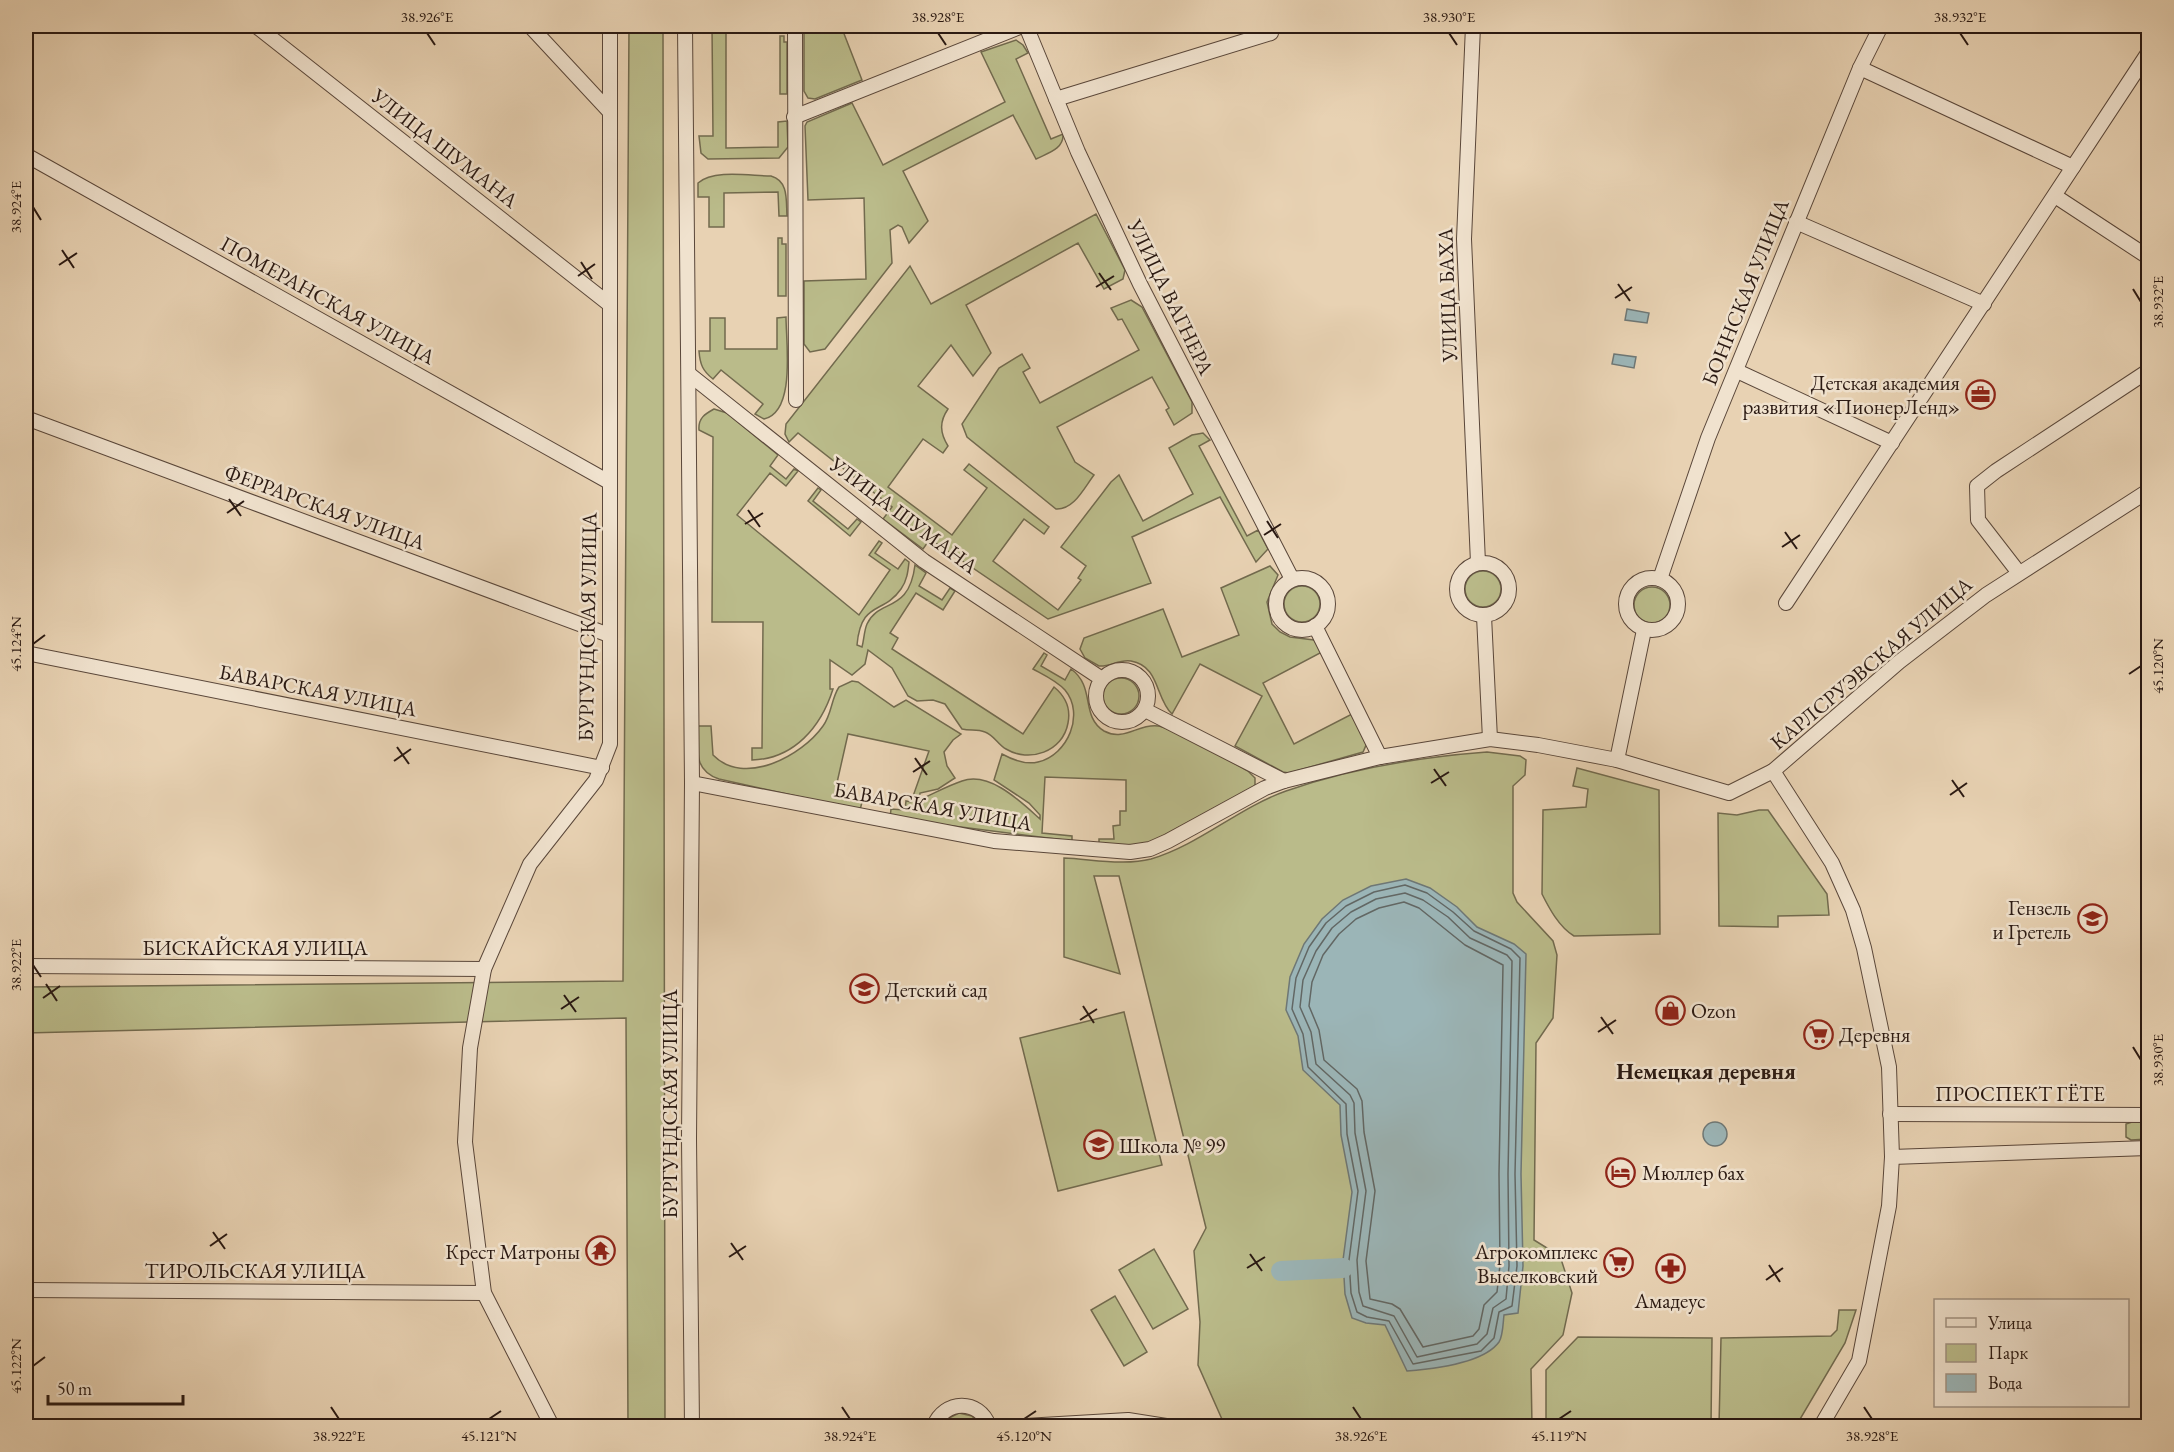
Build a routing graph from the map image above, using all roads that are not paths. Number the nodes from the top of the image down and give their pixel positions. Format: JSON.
{"nodes":[{"id":1,"x":255,"y":26,"type":"edge"},
{"id":2,"x":530,"y":26,"type":"edge"},
{"id":3,"x":610,"y":26,"type":"edge"},
{"id":4,"x":686,"y":26,"type":"edge"},
{"id":5,"x":795,"y":26,"type":"edge"},
{"id":6,"x":1024,"y":26,"type":"edge"},
{"id":7,"x":1473,"y":26,"type":"edge"},
{"id":8,"x":1881,"y":26,"type":"edge"},
{"id":9,"x":1271,"y":33,"type":"dead end"},
{"id":10,"x":2148,"y":53,"type":"edge"},
{"id":11,"x":1860,"y":68,"type":"junction"},
{"id":12,"x":1056,"y":99,"type":"junction"},
{"id":13,"x":609,"y":111,"type":"junction"},
{"id":14,"x":794,"y":117,"type":"junction"},
{"id":15,"x":26,"y":155,"type":"edge"},
{"id":16,"x":2073,"y":167,"type":"junction"},
{"id":17,"x":2055,"y":196,"type":"junction"},
{"id":18,"x":1796,"y":222,"type":"junction"},
{"id":19,"x":2148,"y":256,"type":"edge"},
{"id":20,"x":609,"y":304,"type":"junction"},
{"id":21,"x":1984,"y":304,"type":"junction"},
{"id":22,"x":1737,"y":371,"type":"junction"},
{"id":23,"x":2148,"y":371,"type":"edge"},
{"id":24,"x":689,"y":374,"type":"junction"},
{"id":25,"x":796,"y":400,"type":"dead end"},
{"id":26,"x":26,"y":418,"type":"edge"},
{"id":27,"x":1892,"y":443,"type":"junction"},
{"id":28,"x":609,"y":482,"type":"junction"},
{"id":29,"x":2148,"y":491,"type":"edge"},
{"id":30,"x":1478,"y":563,"type":"junction"},
{"id":31,"x":2019,"y":573,"type":"junction"},
{"id":32,"x":1292,"y":579,"type":"junction"},
{"id":33,"x":1660,"y":579,"type":"junction"},
{"id":34,"x":1786,"y":603,"type":"dead end"},
{"id":35,"x":1484,"y":616,"type":"junction"},
{"id":36,"x":1315,"y":626,"type":"junction"},
{"id":37,"x":1644,"y":630,"type":"junction"},
{"id":38,"x":609,"y":634,"type":"junction"},
{"id":39,"x":26,"y":653,"type":"edge"},
{"id":40,"x":1101,"y":679,"type":"junction"},
{"id":41,"x":1145,"y":710,"type":"junction"},
{"id":42,"x":1491,"y":739,"type":"junction"},
{"id":43,"x":1380,"y":757,"type":"junction"},
{"id":44,"x":1617,"y":760,"type":"junction"},
{"id":45,"x":602,"y":768,"type":"junction"},
{"id":46,"x":1773,"y":771,"type":"junction"},
{"id":47,"x":1284,"y":781,"type":"junction"},
{"id":48,"x":692,"y":783,"type":"junction"},
{"id":49,"x":26,"y":966,"type":"edge"},
{"id":50,"x":484,"y":969,"type":"junction"},
{"id":51,"x":1890,"y":1114,"type":"junction"},
{"id":52,"x":2148,"y":1115,"type":"edge"},
{"id":53,"x":2148,"y":1148,"type":"edge"},
{"id":54,"x":1892,"y":1157,"type":"junction"},
{"id":55,"x":26,"y":1290,"type":"edge"},
{"id":56,"x":484,"y":1293,"type":"junction"},
{"id":57,"x":552,"y":1426,"type":"edge"},
{"id":58,"x":692,"y":1426,"type":"edge"},
{"id":59,"x":933,"y":1426,"type":"edge"},
{"id":60,"x":989,"y":1426,"type":"edge"},
{"id":61,"x":1024,"y":1426,"type":"edge"},
{"id":62,"x":1166,"y":1426,"type":"edge"},
{"id":63,"x":1821,"y":1426,"type":"edge"}],
"edges":[{"from":1,"to":20,"type":"street","name":"УЛИЦА ШУМАНА"},
{"from":2,"to":13,"type":"street"},
{"from":3,"to":13,"type":"street","name":"БУРГУНДСКАЯ УЛИЦА"},
{"from":4,"to":24,"type":"street","name":"БУРГУНДСКАЯ УЛИЦА"},
{"from":5,"to":14,"type":"street"},
{"from":6,"to":12,"type":"street","name":"УЛИЦА ВАГНЕРА"},
{"from":6,"to":14,"type":"street"},
{"from":7,"to":30,"type":"street","name":"УЛИЦА БАХА"},
{"from":8,"to":11,"type":"street","name":"БОННСКАЯ УЛИЦА"},
{"from":9,"to":12,"type":"street"},
{"from":10,"to":16,"type":"street"},
{"from":11,"to":16,"type":"street"},
{"from":11,"to":18,"type":"street","name":"БОННСКАЯ УЛИЦА"},
{"from":12,"to":32,"type":"street","name":"УЛИЦА ВАГНЕРА"},
{"from":13,"to":20,"type":"street","name":"БУРГУНДСКАЯ УЛИЦА"},
{"from":14,"to":25,"type":"street"},
{"from":15,"to":28,"type":"street","name":"ПОМЕРАНСКАЯ УЛИЦА"},
{"from":16,"to":17,"type":"street"},
{"from":17,"to":19,"type":"street"},
{"from":17,"to":21,"type":"street"},
{"from":18,"to":21,"type":"street"},
{"from":18,"to":22,"type":"street","name":"БОННСКАЯ УЛИЦА"},
{"from":20,"to":28,"type":"street","name":"БУРГУНДСКАЯ УЛИЦА"},
{"from":21,"to":27,"type":"street"},
{"from":22,"to":27,"type":"street"},
{"from":22,"to":33,"type":"street","name":"БОННСКАЯ УЛИЦА"},
{"from":23,"to":31,"type":"street"},
{"from":24,"to":40,"type":"street","name":"УЛИЦА ШУМАНА"},
{"from":24,"to":48,"type":"street","name":"БУРГУНДСКАЯ УЛИЦА"},
{"from":26,"to":38,"type":"street","name":"ФЕРРАРСКАЯ УЛИЦА"},
{"from":27,"to":34,"type":"street"},
{"from":28,"to":38,"type":"street","name":"БУРГУНДСКАЯ УЛИЦА"},
{"from":29,"to":31,"type":"street","name":"КАРЛСРУЭВСКАЯ УЛИЦА"},
{"from":30,"to":35,"type":"street"},
{"from":30,"to":35,"type":"street"},
{"from":31,"to":46,"type":"street","name":"КАРЛСРУЭВСКАЯ УЛИЦА"},
{"from":32,"to":36,"type":"street"},
{"from":32,"to":36,"type":"street"},
{"from":33,"to":37,"type":"street"},
{"from":33,"to":37,"type":"street"},
{"from":35,"to":42,"type":"street"},
{"from":36,"to":43,"type":"street"},
{"from":37,"to":44,"type":"street"},
{"from":38,"to":45,"type":"street","name":"БУРГУНДСКАЯ УЛИЦА"},
{"from":39,"to":45,"type":"street","name":"БАВАРСКАЯ УЛИЦА"},
{"from":40,"to":41,"type":"street"},
{"from":40,"to":41,"type":"street"},
{"from":41,"to":47,"type":"street"},
{"from":42,"to":43,"type":"street","name":"БАВАРСКАЯ УЛИЦА"},
{"from":42,"to":44,"type":"street","name":"БАВАРСКАЯ УЛИЦА"},
{"from":43,"to":47,"type":"street","name":"БАВАРСКАЯ УЛИЦА"},
{"from":44,"to":46,"type":"street","name":"БАВАРСКАЯ УЛИЦА"},
{"from":45,"to":50,"type":"street","name":"БУРГУНДСКАЯ УЛИЦА"},
{"from":46,"to":51,"type":"street"},
{"from":47,"to":48,"type":"street","name":"БАВАРСКАЯ УЛИЦА"},
{"from":48,"to":58,"type":"street","name":"БУРГУНДСКАЯ УЛИЦА"},
{"from":49,"to":50,"type":"street","name":"БИСКАЙСКАЯ УЛИЦА"},
{"from":50,"to":56,"type":"street","name":"БУРГУНДСКАЯ УЛИЦА"},
{"from":51,"to":52,"type":"street","name":"ПРОСПЕКТ ГЁТЕ"},
{"from":51,"to":54,"type":"street"},
{"from":53,"to":54,"type":"street"},
{"from":54,"to":63,"type":"street"},
{"from":55,"to":56,"type":"street","name":"ТИРОЛЬСКАЯ УЛИЦА"},
{"from":56,"to":57,"type":"street","name":"БУРГУНДСКАЯ УЛИЦА"},
{"from":59,"to":60,"type":"street"},
{"from":61,"to":62,"type":"street"}]}
